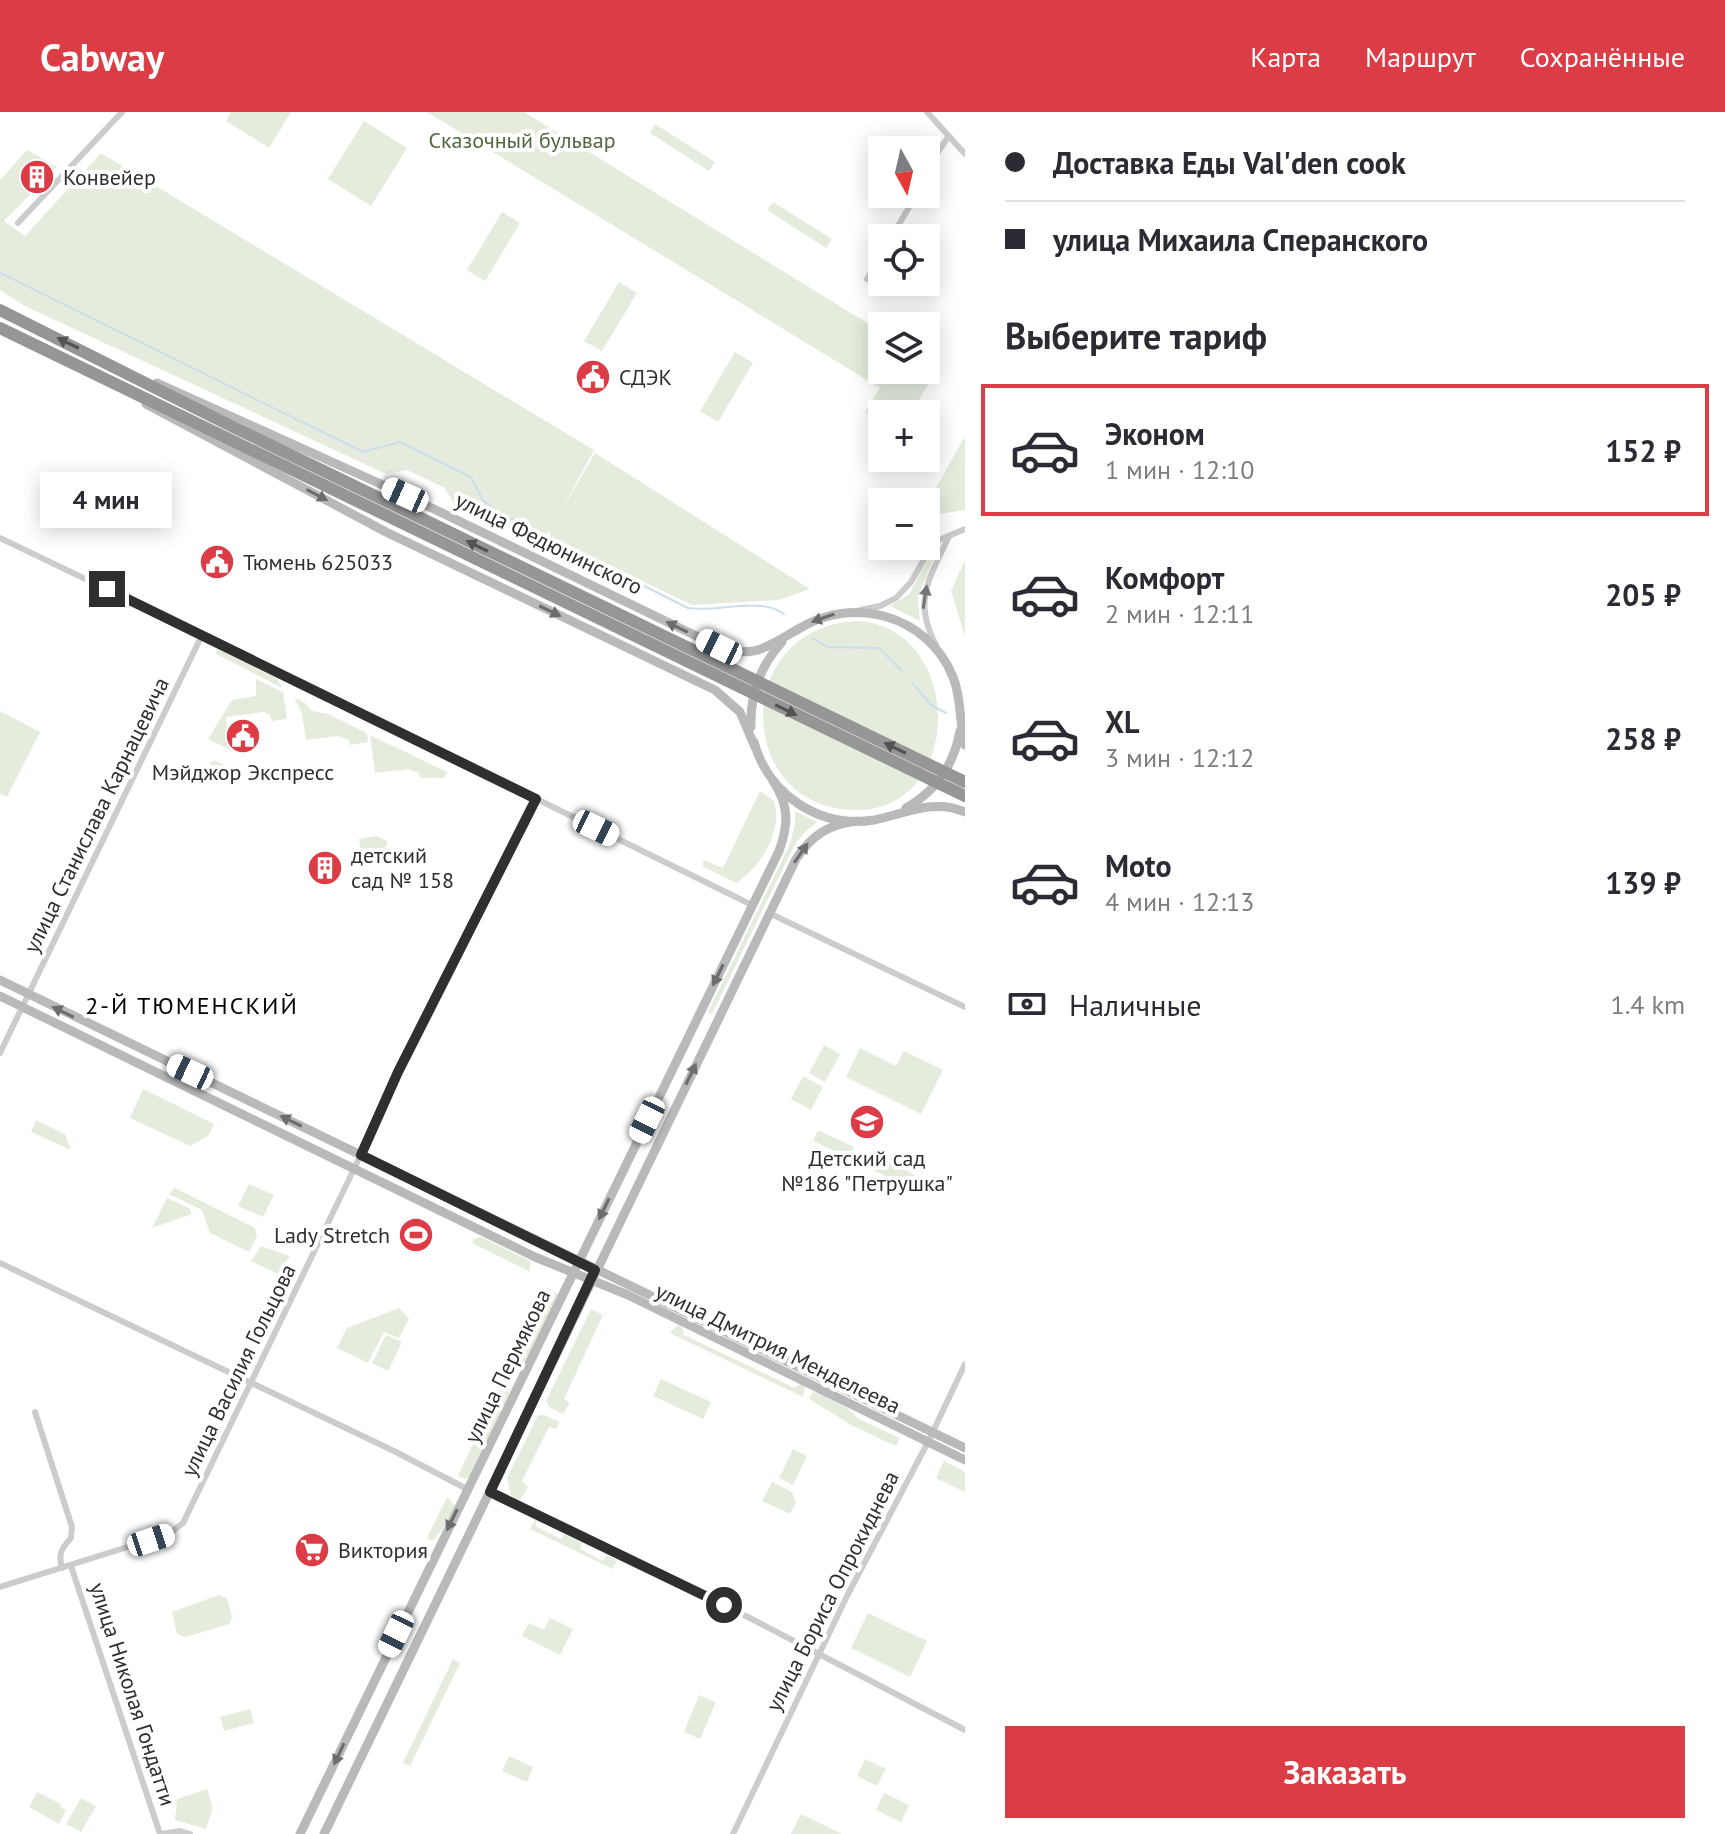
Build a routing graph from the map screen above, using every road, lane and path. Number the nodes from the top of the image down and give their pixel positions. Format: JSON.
{"nodes":[{"id":1,"x":122,"y":112,"type":"edge"},
{"id":2,"x":927,"y":112,"type":"edge"},
{"id":3,"x":948,"y":137,"type":"junction"},
{"id":4,"x":940,"y":149,"type":"edge"},
{"id":5,"x":965,"y":154,"type":"edge"},
{"id":6,"x":18,"y":223,"type":"dead end"},
{"id":7,"x":0,"y":310,"type":"edge"},
{"id":8,"x":0,"y":328,"type":"edge"},
{"id":9,"x":106,"y":362,"type":"junction"},
{"id":10,"x":101,"y":378,"type":"junction"},
{"id":11,"x":965,"y":529,"type":"edge"},
{"id":12,"x":949,"y":535,"type":"junction"},
{"id":13,"x":0,"y":538,"type":"edge"},
{"id":14,"x":544,"y":586,"type":"junction"},
{"id":15,"x":847,"y":612,"type":"junction"},
{"id":16,"x":800,"y":628,"type":"junction"},
{"id":17,"x":202,"y":635,"type":"junction"},
{"id":18,"x":943,"y":659,"type":"junction"},
{"id":19,"x":961,"y":712,"type":"junction"},
{"id":20,"x":965,"y":745,"type":"edge"},
{"id":21,"x":755,"y":747,"type":"junction"},
{"id":22,"x":773,"y":781,"type":"junction"},
{"id":23,"x":965,"y":782,"type":"edge"},
{"id":24,"x":965,"y":796,"type":"edge"},
{"id":25,"x":536,"y":799,"type":"junction"},
{"id":26,"x":965,"y":812,"type":"edge"},
{"id":27,"x":892,"y":815,"type":"junction"},
{"id":28,"x":857,"y":821,"type":"junction"},
{"id":29,"x":752,"y":905,"type":"junction"},
{"id":30,"x":769,"y":913,"type":"junction"},
{"id":31,"x":0,"y":980,"type":"edge"},
{"id":32,"x":28,"y":995,"type":"junction"},
{"id":33,"x":0,"y":996,"type":"edge"},
{"id":34,"x":965,"y":1007,"type":"edge"},
{"id":35,"x":22,"y":1008,"type":"junction"},
{"id":36,"x":0,"y":1053,"type":"edge"},
{"id":37,"x":361,"y":1155,"type":"junction"},
{"id":38,"x":354,"y":1169,"type":"junction"},
{"id":39,"x":578,"y":1262,"type":"junction"},
{"id":40,"x":0,"y":1263,"type":"edge"},
{"id":41,"x":595,"y":1270,"type":"junction"},
{"id":42,"x":572,"y":1274,"type":"junction"},
{"id":43,"x":590,"y":1282,"type":"junction"},
{"id":44,"x":965,"y":1364,"type":"edge"},
{"id":45,"x":251,"y":1384,"type":"junction"},
{"id":46,"x":35,"y":1412,"type":"dead end"},
{"id":47,"x":933,"y":1432,"type":"junction"},
{"id":48,"x":928,"y":1442,"type":"junction"},
{"id":49,"x":965,"y":1448,"type":"edge"},
{"id":50,"x":965,"y":1460,"type":"edge"},
{"id":51,"x":467,"y":1489,"type":"junction"},
{"id":52,"x":490,"y":1492,"type":"junction"},
{"id":53,"x":71,"y":1566,"type":"junction"},
{"id":54,"x":62,"y":1568,"type":"junction"},
{"id":55,"x":0,"y":1587,"type":"edge"},
{"id":56,"x":819,"y":1655,"type":"junction"},
{"id":57,"x":384,"y":1660,"type":"junction"},
{"id":58,"x":404,"y":1669,"type":"junction"},
{"id":59,"x":373,"y":1682,"type":"junction"},
{"id":60,"x":392,"y":1693,"type":"junction"},
{"id":61,"x":965,"y":1730,"type":"edge"},
{"id":62,"x":161,"y":1834,"type":"edge"},
{"id":63,"x":190,"y":1834,"type":"edge"},
{"id":64,"x":300,"y":1834,"type":"edge"},
{"id":65,"x":324,"y":1834,"type":"edge"},
{"id":66,"x":733,"y":1834,"type":"edge"}],
"edges":[{"from":1,"to":6,"type":"street"},
{"from":2,"to":3,"type":"street"},
{"from":3,"to":4,"type":"street"},
{"from":3,"to":5,"type":"street"},
{"from":9,"to":7,"type":"highway","name":"улица Федюнинского","one_way":true},
{"from":8,"to":10,"type":"highway"},
{"from":14,"to":9,"type":"highway","name":"улица Федюнинского","one_way":true},
{"from":16,"to":9,"type":"main road","name":"улица Федюнинского","one_way":true},
{"from":10,"to":14,"type":"highway"},
{"from":10,"to":21,"type":"main road","one_way":true},
{"from":11,"to":12,"type":"street"},
{"from":12,"to":15,"type":"street"},
{"from":18,"to":12,"type":"street","one_way":true},
{"from":13,"to":17,"type":"street"},
{"from":23,"to":14,"type":"highway","one_way":true},
{"from":14,"to":24,"type":"highway","one_way":true},
{"from":15,"to":16,"type":"main road","one_way":true},
{"from":15,"to":18,"type":"main road"},
{"from":16,"to":21,"type":"main road"},
{"from":17,"to":25,"type":"street"},
{"from":17,"to":32,"type":"street","name":"улица Станислава Карнацевича"},
{"from":18,"to":19,"type":"main road"},
{"from":19,"to":20,"type":"main road"},
{"from":19,"to":27,"type":"main road"},
{"from":21,"to":22,"type":"main road"},
{"from":22,"to":28,"type":"main road"},
{"from":22,"to":29,"type":"main road","name":"улица Пермякова"},
{"from":25,"to":29,"type":"street"},
{"from":25,"to":37,"type":"street","name":"улица Василия Гольцова"},
{"from":26,"to":27,"type":"main road"},
{"from":27,"to":28,"type":"main road"},
{"from":30,"to":28,"type":"main road","name":"улица Пермякова","one_way":true},
{"from":29,"to":39,"type":"main road","name":"улица Пермякова","one_way":true},
{"from":30,"to":34,"type":"street"},
{"from":41,"to":30,"type":"main road","name":"улица Пермякова","one_way":true},
{"from":31,"to":32,"type":"main road","name":"улица Дмитрия Менделеева"},
{"from":32,"to":35,"type":"street","name":"улица Станислава Карнацевича"},
{"from":37,"to":32,"type":"main road","name":"улица Дмитрия Менделеева","one_way":true},
{"from":33,"to":35,"type":"main road","name":"улица Дмитрия Менделеева"},
{"from":35,"to":36,"type":"street","name":"улица Станислава Карнацевича"},
{"from":35,"to":38,"type":"main road","name":"улица Дмитрия Менделеева"},
{"from":37,"to":38,"type":"street","name":"улица Василия Гольцова"},
{"from":37,"to":39,"type":"main road","name":"улица Дмитрия Менделеева"},
{"from":38,"to":42,"type":"main road","name":"улица Дмитрия Менделеева"},
{"from":38,"to":45,"type":"street","name":"улица Василия Гольцова"},
{"from":39,"to":41,"type":"main road","name":"улица Дмитрия Менделеева"},
{"from":39,"to":42,"type":"main road","name":"улица Пермякова"},
{"from":40,"to":45,"type":"street"},
{"from":41,"to":43,"type":"main road","name":"улица Пермякова"},
{"from":41,"to":47,"type":"main road","name":"улица Дмитрия Менделеева"},
{"from":42,"to":43,"type":"main road","name":"улица Дмитрия Менделеева"},
{"from":42,"to":51,"type":"main road","name":"улица Пермякова"},
{"from":43,"to":48,"type":"main road","name":"улица Дмитрия Менделеева"},
{"from":43,"to":52,"type":"main road","name":"улица Пермякова"},
{"from":44,"to":47,"type":"street","name":"улица Бориса Опрокиднева"},
{"from":45,"to":51,"type":"street"},
{"from":45,"to":53,"type":"street","name":"улица Василия Гольцова"},
{"from":46,"to":54,"type":"street","name":"улица Николая Гондатти"},
{"from":47,"to":48,"type":"street","name":"улица Бориса Опрокиднева"},
{"from":47,"to":49,"type":"main road","name":"улица Дмитрия Менделеева"},
{"from":48,"to":50,"type":"main road","name":"улица Дмитрия Менделеева"},
{"from":48,"to":56,"type":"street","name":"улица Бориса Опрокиднева"},
{"from":51,"to":57,"type":"main road","name":"улица Пермякова","one_way":true},
{"from":52,"to":56,"type":"street"},
{"from":52,"to":58,"type":"main road","name":"улица Пермякова"},
{"from":53,"to":54,"type":"street","name":"улица Василия Гольцова"},
{"from":53,"to":62,"type":"street","name":"улица Николая Гондатти"},
{"from":54,"to":55,"type":"street","name":"улица Василия Гольцова"},
{"from":56,"to":61,"type":"street"},
{"from":56,"to":66,"type":"street","name":"улица Бориса Опрокиднева"},
{"from":57,"to":58,"type":"main road"},
{"from":57,"to":59,"type":"main road","name":"улица Пермякова"},
{"from":58,"to":60,"type":"main road","name":"улица Пермякова"},
{"from":59,"to":60,"type":"main road"},
{"from":59,"to":64,"type":"main road","name":"улица Пермякова","one_way":true},
{"from":60,"to":65,"type":"main road","name":"улица Пермякова"},
{"from":62,"to":63,"type":"street"}]}
